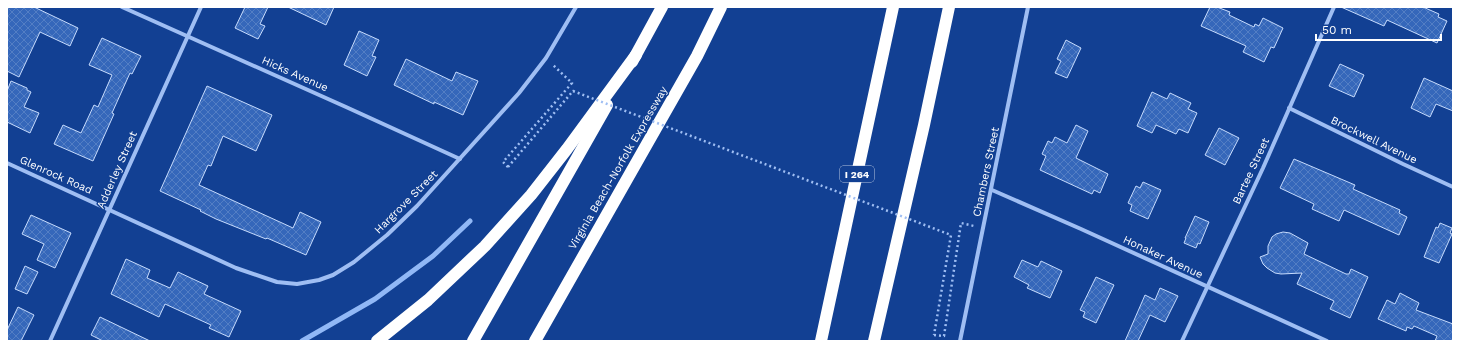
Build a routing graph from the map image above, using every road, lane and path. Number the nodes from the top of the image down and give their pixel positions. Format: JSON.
{"nodes":[{"id":1,"x":122,"y":7,"type":"edge"},
{"id":2,"x":201,"y":7,"type":"edge"},
{"id":3,"x":576,"y":7,"type":"edge"},
{"id":4,"x":662,"y":7,"type":"edge"},
{"id":5,"x":721,"y":7,"type":"edge"},
{"id":6,"x":893,"y":7,"type":"edge"},
{"id":7,"x":949,"y":7,"type":"edge"},
{"id":8,"x":1028,"y":7,"type":"edge"},
{"id":9,"x":1334,"y":7,"type":"edge"},
{"id":10,"x":188,"y":36,"type":"junction"},
{"id":11,"x":636,"y":55,"type":"junction"},
{"id":12,"x":546,"y":58,"type":"junction"},
{"id":13,"x":1289,"y":108,"type":"junction"},
{"id":14,"x":460,"y":159,"type":"junction"},
{"id":15,"x":7,"y":163,"type":"edge"},
{"id":16,"x":1453,"y":187,"type":"edge"},
{"id":17,"x":992,"y":190,"type":"junction"},
{"id":18,"x":109,"y":209,"type":"junction"},
{"id":19,"x":984,"y":228,"type":"junction"},
{"id":20,"x":185,"y":244,"type":"joint"},
{"id":21,"x":888,"y":280,"type":"junction"},
{"id":22,"x":1206,"y":287,"type":"junction"},
{"id":23,"x":50,"y":341,"type":"edge"},
{"id":24,"x":377,"y":341,"type":"edge"},
{"id":25,"x":473,"y":341,"type":"edge"},
{"id":26,"x":535,"y":341,"type":"edge"},
{"id":27,"x":821,"y":341,"type":"edge"},
{"id":28,"x":874,"y":341,"type":"edge"},
{"id":29,"x":881,"y":341,"type":"edge"},
{"id":30,"x":960,"y":341,"type":"edge"},
{"id":31,"x":1182,"y":341,"type":"edge"},
{"id":32,"x":1327,"y":341,"type":"edge"}],
"edges":[{"from":1,"to":10,"type":"street","name":"Hicks Avenue"},
{"from":2,"to":10,"type":"street","name":"Adderley Street"},
{"from":3,"to":12,"type":"street","name":"Hargrove Street"},
{"from":4,"to":11,"type":"highway"},
{"from":5,"to":26,"type":"highway","name":"Virginia Beach-Norfolk Expressway"},
{"from":6,"to":27,"type":"highway","number":"I 264"},
{"from":7,"to":21,"type":"highway"},
{"from":8,"to":17,"type":"street","name":"Chambers Street"},
{"from":9,"to":13,"type":"street","name":"Bartee Street"},
{"from":10,"to":14,"type":"street","name":"Hicks Avenue"},
{"from":10,"to":18,"type":"street","name":"Adderley Street"},
{"from":11,"to":24,"type":"highway"},
{"from":11,"to":25,"type":"highway"},
{"from":12,"to":14,"type":"street","name":"Hargrove Street"},
{"from":12,"to":19,"type":"path","bridge":true},
{"from":13,"to":16,"type":"street","name":"Brockwell Avenue"},
{"from":13,"to":22,"type":"street","name":"Bartee Street"},
{"from":14,"to":20,"type":"street","name":"Hargrove Street"},
{"from":15,"to":18,"type":"street","name":"Glenrock Road"},
{"from":17,"to":19,"type":"street","name":"Chambers Street"},
{"from":17,"to":22,"type":"street","name":"Honaker Avenue"},
{"from":18,"to":20,"type":"street","name":"Glenrock Road"},
{"from":18,"to":23,"type":"street","name":"Adderley Street"},
{"from":19,"to":30,"type":"street","name":"Chambers Street"},
{"from":21,"to":28,"type":"highway"},
{"from":21,"to":29,"type":"highway"},
{"from":22,"to":31,"type":"street","name":"Bartee Street"},
{"from":22,"to":32,"type":"street","name":"Honaker Avenue"}]}
